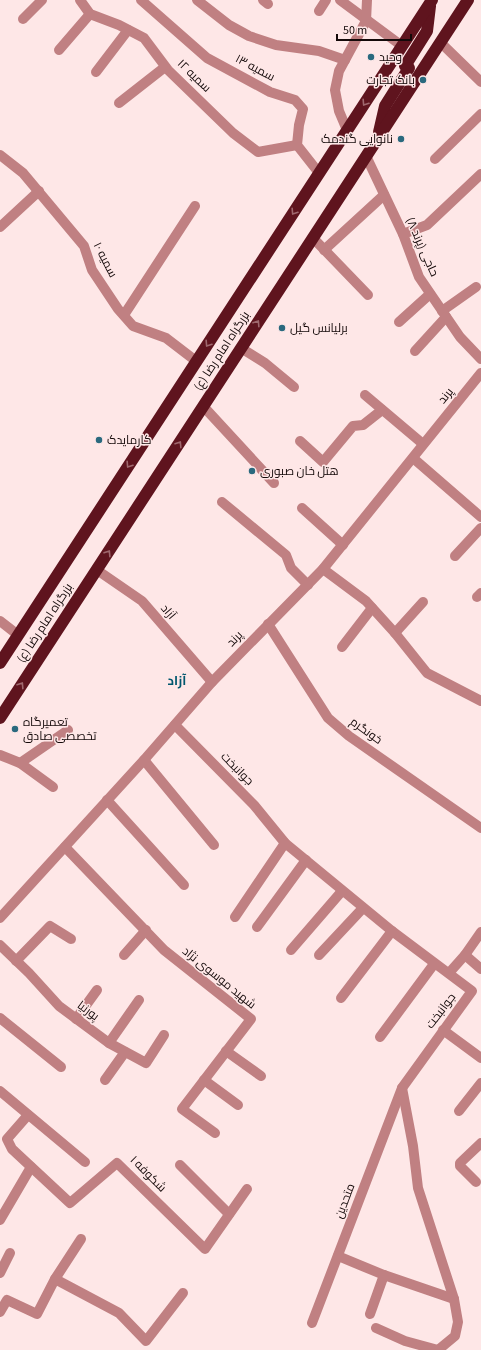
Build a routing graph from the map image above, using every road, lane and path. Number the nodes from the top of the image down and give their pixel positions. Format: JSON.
{"nodes":[{"id":1,"x":42,"y":0,"type":"edge"},
{"id":2,"x":80,"y":0,"type":"edge"},
{"id":3,"x":141,"y":0,"type":"edge"},
{"id":4,"x":198,"y":0,"type":"edge"},
{"id":5,"x":326,"y":0,"type":"edge"},
{"id":6,"x":340,"y":0,"type":"edge"},
{"id":7,"x":367,"y":0,"type":"edge"},
{"id":8,"x":468,"y":0,"type":"edge"},
{"id":9,"x":431,"y":1,"type":"edge"},
{"id":10,"x":319,"y":11,"type":"dead end"},
{"id":11,"x":90,"y":14,"type":"junction"},
{"id":12,"x":23,"y":19,"type":"dead end"},
{"id":13,"x":366,"y":21,"type":"junction"},
{"id":14,"x":128,"y":30,"type":"junction"},
{"id":15,"x":440,"y":42,"type":"junction"},
{"id":16,"x":402,"y":46,"type":"junction"},
{"id":17,"x":59,"y":50,"type":"dead end"},
{"id":18,"x":394,"y":59,"type":"junction"},
{"id":19,"x":345,"y":60,"type":"junction"},
{"id":20,"x":165,"y":67,"type":"junction"},
{"id":21,"x":411,"y":70,"type":"junction"},
{"id":22,"x":96,"y":72,"type":"dead end"},
{"id":23,"x":481,"y":82,"type":"edge"},
{"id":24,"x":119,"y":103,"type":"dead end"},
{"id":25,"x":481,"y":114,"type":"edge"},
{"id":26,"x":347,"y":130,"type":"junction"},
{"id":27,"x":297,"y":145,"type":"junction"},
{"id":28,"x":0,"y":155,"type":"edge"},
{"id":29,"x":366,"y":156,"type":"junction"},
{"id":30,"x":435,"y":159,"type":"dead end"},
{"id":31,"x":319,"y":173,"type":"junction"},
{"id":32,"x":481,"y":174,"type":"edge"},
{"id":33,"x":39,"y":191,"type":"junction"},
{"id":34,"x":384,"y":195,"type":"junction"},
{"id":35,"x":195,"y":206,"type":"dead end"},
{"id":36,"x":0,"y":228,"type":"edge"},
{"id":37,"x":403,"y":234,"type":"junction"},
{"id":38,"x":312,"y":238,"type":"junction"},
{"id":39,"x":324,"y":250,"type":"junction"},
{"id":40,"x":476,"y":287,"type":"dead end"},
{"id":41,"x":430,"y":294,"type":"junction"},
{"id":42,"x":368,"y":295,"type":"dead end"},
{"id":43,"x":444,"y":314,"type":"junction"},
{"id":44,"x":124,"y":315,"type":"junction"},
{"id":45,"x":399,"y":322,"type":"dead end"},
{"id":46,"x":241,"y":348,"type":"junction"},
{"id":47,"x":415,"y":351,"type":"dead end"},
{"id":48,"x":481,"y":359,"type":"edge"},
{"id":49,"x":196,"y":362,"type":"junction"},
{"id":50,"x":481,"y":373,"type":"edge"},
{"id":51,"x":294,"y":387,"type":"dead end"},
{"id":52,"x":365,"y":395,"type":"dead end"},
{"id":53,"x":204,"y":406,"type":"junction"},
{"id":54,"x":382,"y":410,"type":"junction"},
{"id":55,"x":300,"y":441,"type":"dead end"},
{"id":56,"x":423,"y":444,"type":"junction"},
{"id":57,"x":413,"y":458,"type":"junction"},
{"id":58,"x":274,"y":482,"type":"dead end"},
{"id":59,"x":222,"y":502,"type":"dead end"},
{"id":60,"x":302,"y":508,"type":"dead end"},
{"id":61,"x":481,"y":516,"type":"edge"},
{"id":62,"x":481,"y":528,"type":"edge"},
{"id":63,"x":342,"y":545,"type":"junction"},
{"id":64,"x":455,"y":556,"type":"dead end"},
{"id":65,"x":323,"y":569,"type":"junction"},
{"id":66,"x":97,"y":570,"type":"junction"},
{"id":67,"x":308,"y":585,"type":"junction"},
{"id":68,"x":424,"y":602,"type":"dead end"},
{"id":69,"x":372,"y":608,"type":"junction"},
{"id":70,"x":0,"y":621,"type":"edge"},
{"id":71,"x":268,"y":624,"type":"junction"},
{"id":72,"x":395,"y":633,"type":"junction"},
{"id":73,"x":18,"y":635,"type":"junction"},
{"id":74,"x":342,"y":647,"type":"dead end"},
{"id":75,"x":0,"y":663,"type":"edge"},
{"id":76,"x":212,"y":682,"type":"junction"},
{"id":77,"x":481,"y":701,"type":"edge"},
{"id":78,"x":0,"y":718,"type":"edge"},
{"id":79,"x":175,"y":725,"type":"junction"},
{"id":80,"x":68,"y":730,"type":"dead end"},
{"id":81,"x":0,"y":755,"type":"edge"},
{"id":82,"x":144,"y":760,"type":"junction"},
{"id":83,"x":20,"y":763,"type":"junction"},
{"id":84,"x":53,"y":788,"type":"dead end"},
{"id":85,"x":107,"y":800,"type":"junction"},
{"id":86,"x":481,"y":828,"type":"edge"},
{"id":87,"x":285,"y":843,"type":"junction"},
{"id":88,"x":214,"y":845,"type":"dead end"},
{"id":89,"x":64,"y":847,"type":"junction"},
{"id":90,"x":306,"y":860,"type":"junction"},
{"id":91,"x":184,"y":885,"type":"dead end"},
{"id":92,"x":342,"y":891,"type":"junction"},
{"id":93,"x":363,"y":908,"type":"junction"},
{"id":94,"x":235,"y":917,"type":"dead end"},
{"id":95,"x":0,"y":918,"type":"edge"},
{"id":96,"x":257,"y":927,"type":"dead end"},
{"id":97,"x":146,"y":930,"type":"junction"},
{"id":98,"x":392,"y":931,"type":"junction"},
{"id":99,"x":481,"y":933,"type":"edge"},
{"id":100,"x":71,"y":939,"type":"dead end"},
{"id":101,"x":0,"y":945,"type":"edge"},
{"id":102,"x":291,"y":950,"type":"dead end"},
{"id":103,"x":320,"y":954,"type":"dead end"},
{"id":104,"x":124,"y":955,"type":"dead end"},
{"id":105,"x":465,"y":955,"type":"junction"},
{"id":106,"x":16,"y":961,"type":"junction"},
{"id":107,"x":434,"y":964,"type":"junction"},
{"id":108,"x":481,"y":969,"type":"edge"},
{"id":109,"x":449,"y":973,"type":"junction"},
{"id":110,"x":97,"y":990,"type":"dead end"},
{"id":111,"x":341,"y":998,"type":"dead end"},
{"id":112,"x":139,"y":1000,"type":"dead end"},
{"id":113,"x":0,"y":1018,"type":"edge"},
{"id":114,"x":76,"y":1019,"type":"junction"},
{"id":115,"x":443,"y":1030,"type":"junction"},
{"id":116,"x":164,"y":1035,"type":"dead end"},
{"id":117,"x":380,"y":1036,"type":"dead end"},
{"id":118,"x":109,"y":1043,"type":"junction"},
{"id":119,"x":226,"y":1051,"type":"junction"},
{"id":120,"x":125,"y":1052,"type":"junction"},
{"id":121,"x":481,"y":1058,"type":"edge"},
{"id":122,"x":61,"y":1068,"type":"dead end"},
{"id":123,"x":260,"y":1076,"type":"dead end"},
{"id":124,"x":105,"y":1080,"type":"dead end"},
{"id":125,"x":204,"y":1080,"type":"junction"},
{"id":126,"x":481,"y":1083,"type":"edge"},
{"id":127,"x":402,"y":1088,"type":"junction"},
{"id":128,"x":0,"y":1091,"type":"edge"},
{"id":129,"x":238,"y":1104,"type":"dead end"},
{"id":130,"x":459,"y":1111,"type":"dead end"},
{"id":131,"x":28,"y":1115,"type":"junction"},
{"id":132,"x":215,"y":1133,"type":"dead end"},
{"id":133,"x":481,"y":1143,"type":"edge"},
{"id":134,"x":85,"y":1162,"type":"dead end"},
{"id":135,"x":180,"y":1165,"type":"dead end"},
{"id":136,"x":31,"y":1167,"type":"junction"},
{"id":137,"x":476,"y":1182,"type":"dead end"},
{"id":138,"x":247,"y":1189,"type":"dead end"},
{"id":139,"x":229,"y":1214,"type":"junction"},
{"id":140,"x":0,"y":1220,"type":"edge"},
{"id":141,"x":81,"y":1239,"type":"dead end"},
{"id":142,"x":10,"y":1253,"type":"dead end"},
{"id":143,"x":338,"y":1256,"type":"junction"},
{"id":144,"x":0,"y":1273,"type":"edge"},
{"id":145,"x":384,"y":1275,"type":"junction"},
{"id":146,"x":55,"y":1279,"type":"junction"},
{"id":147,"x":183,"y":1293,"type":"dead end"},
{"id":148,"x":3,"y":1298,"type":"edge"},
{"id":149,"x":454,"y":1299,"type":"junction"},
{"id":150,"x":0,"y":1312,"type":"edge"},
{"id":151,"x":370,"y":1314,"type":"dead end"},
{"id":152,"x":312,"y":1324,"type":"dead end"},
{"id":153,"x":376,"y":1328,"type":"dead end"},
{"id":154,"x":438,"y":1350,"type":"edge"}],
"edges":[{"from":1,"to":12,"type":"street"},
{"from":2,"to":11,"type":"street"},
{"from":3,"to":27,"type":"street","name":"سمیه ۱۳"},
{"from":4,"to":19,"type":"street"},
{"from":5,"to":10,"type":"street"},
{"from":6,"to":13,"type":"street"},
{"from":7,"to":13,"type":"street"},
{"from":8,"to":15,"type":"highway","name":"بزرگراه امام رضا (ع)"},
{"from":9,"to":16,"type":"highway","name":"بزرگراه امام رضا (ع)"},
{"from":9,"to":21,"type":"highway"},
{"from":11,"to":14,"type":"street","name":"سمیه ۱۲"},
{"from":11,"to":17,"type":"street"},
{"from":13,"to":16,"type":"street"},
{"from":13,"to":19,"type":"street"},
{"from":14,"to":20,"type":"street","name":"سمیه ۱۲"},
{"from":14,"to":22,"type":"street"},
{"from":15,"to":21,"type":"highway","name":"بزرگراه امام رضا (ع)"},
{"from":15,"to":23,"type":"street"},
{"from":16,"to":18,"type":"highway","name":"بزرگراه امام رضا (ع)"},
{"from":18,"to":21,"type":"highway"},
{"from":18,"to":26,"type":"highway","name":"بزرگراه امام رضا (ع)","one_way":true},
{"from":19,"to":26,"type":"street"},
{"from":20,"to":24,"type":"street"},
{"from":20,"to":27,"type":"street","name":"سمیه ۱۲"},
{"from":21,"to":29,"type":"highway","name":"بزرگراه امام رضا (ع)"},
{"from":25,"to":30,"type":"street"},
{"from":26,"to":31,"type":"highway","name":"بزرگراه امام رضا (ع)"},
{"from":27,"to":31,"type":"street"},
{"from":28,"to":33,"type":"street","name":"سمیه ۱۰"},
{"from":29,"to":34,"type":"street","name":"حاجی (پرند ۸)"},
{"from":29,"to":38,"type":"highway","name":"بزرگراه امام رضا (ع)"},
{"from":31,"to":49,"type":"highway","name":"بزرگراه امام رضا (ع)","one_way":true},
{"from":32,"to":37,"type":"street"},
{"from":33,"to":36,"type":"street"},
{"from":33,"to":44,"type":"street","name":"سمیه ۱۰"},
{"from":34,"to":37,"type":"street","name":"حاجی (پرند ۸)"},
{"from":34,"to":39,"type":"street"},
{"from":35,"to":44,"type":"street"},
{"from":37,"to":41,"type":"street","name":"حاجی (پرند ۸)"},
{"from":38,"to":39,"type":"street"},
{"from":46,"to":38,"type":"highway","name":"بزرگراه امام رضا (ع)","one_way":true},
{"from":39,"to":42,"type":"street"},
{"from":40,"to":43,"type":"street"},
{"from":41,"to":43,"type":"street","name":"حاجی (پرند ۸)"},
{"from":41,"to":45,"type":"street"},
{"from":43,"to":47,"type":"street"},
{"from":43,"to":48,"type":"street","name":"حاجی (پرند ۸)"},
{"from":44,"to":49,"type":"street","name":"سمیه ۱۰"},
{"from":46,"to":51,"type":"street"},
{"from":46,"to":53,"type":"highway","name":"بزرگراه امام رضا (ع)"},
{"from":49,"to":73,"type":"highway","name":"بزرگراه امام رضا (ع)","one_way":true},
{"from":50,"to":56,"type":"street","name":"پرند"},
{"from":52,"to":54,"type":"street"},
{"from":53,"to":58,"type":"street"},
{"from":66,"to":53,"type":"highway","name":"بزرگراه امام رضا (ع)","one_way":true},
{"from":54,"to":55,"type":"street"},
{"from":54,"to":56,"type":"street"},
{"from":56,"to":57,"type":"street","name":"پرند"},
{"from":57,"to":61,"type":"street"},
{"from":57,"to":63,"type":"street","name":"پرند"},
{"from":59,"to":67,"type":"street"},
{"from":60,"to":63,"type":"street"},
{"from":62,"to":64,"type":"street"},
{"from":63,"to":65,"type":"street","name":"پرند"},
{"from":65,"to":67,"type":"street","name":"پرند"},
{"from":65,"to":69,"type":"street"},
{"from":66,"to":76,"type":"street","name":"آزاد"},
{"from":78,"to":66,"type":"highway","name":"بزرگراه امام رضا (ع)","one_way":true},
{"from":67,"to":71,"type":"street","name":"پرند"},
{"from":68,"to":72,"type":"street"},
{"from":69,"to":72,"type":"street"},
{"from":69,"to":74,"type":"street"},
{"from":70,"to":73,"type":"street"},
{"from":71,"to":76,"type":"street","name":"پرند"},
{"from":71,"to":86,"type":"street","name":"خونگرم"},
{"from":72,"to":77,"type":"street"},
{"from":73,"to":75,"type":"highway","name":"بزرگراه امام رضا (ع)"},
{"from":76,"to":79,"type":"street","name":"پرند"},
{"from":79,"to":82,"type":"street","name":"پرند"},
{"from":79,"to":87,"type":"street","name":"جوانبخت"},
{"from":80,"to":83,"type":"street"},
{"from":81,"to":83,"type":"street"},
{"from":82,"to":85,"type":"street","name":"پرند"},
{"from":82,"to":88,"type":"street"},
{"from":83,"to":84,"type":"street"},
{"from":85,"to":89,"type":"street","name":"پرند"},
{"from":85,"to":91,"type":"street"},
{"from":87,"to":90,"type":"street","name":"جوانبخت"},
{"from":87,"to":94,"type":"street"},
{"from":89,"to":95,"type":"street","name":"پرند"},
{"from":89,"to":97,"type":"street","name":"شهید موسوی نژاد"},
{"from":90,"to":92,"type":"street","name":"جوانبخت"},
{"from":90,"to":96,"type":"street"},
{"from":92,"to":93,"type":"street","name":"جوانبخت"},
{"from":92,"to":102,"type":"street"},
{"from":93,"to":98,"type":"street","name":"جوانبخت"},
{"from":93,"to":103,"type":"street"},
{"from":97,"to":104,"type":"street"},
{"from":97,"to":119,"type":"street","name":"شهید موسوی نژاد"},
{"from":98,"to":107,"type":"street","name":"جوانبخت"},
{"from":98,"to":111,"type":"street"},
{"from":99,"to":105,"type":"street"},
{"from":100,"to":106,"type":"street"},
{"from":101,"to":106,"type":"street","name":"پورنیا"},
{"from":105,"to":108,"type":"street"},
{"from":105,"to":109,"type":"street"},
{"from":106,"to":114,"type":"street","name":"پورنیا"},
{"from":107,"to":109,"type":"street","name":"جوانبخت"},
{"from":107,"to":117,"type":"street"},
{"from":109,"to":115,"type":"street","name":"جوانبخت"},
{"from":110,"to":114,"type":"street"},
{"from":112,"to":118,"type":"street"},
{"from":113,"to":122,"type":"street"},
{"from":114,"to":118,"type":"street","name":"پورنیا"},
{"from":115,"to":121,"type":"street"},
{"from":115,"to":127,"type":"street","name":"جوانبخت"},
{"from":116,"to":120,"type":"street","name":"پورنیا"},
{"from":118,"to":120,"type":"street","name":"پورنیا"},
{"from":119,"to":123,"type":"street"},
{"from":119,"to":125,"type":"street","name":"شهید موسوی نژاد"},
{"from":120,"to":124,"type":"street"},
{"from":125,"to":129,"type":"street"},
{"from":125,"to":132,"type":"street","name":"شهید موسوی نژاد"},
{"from":126,"to":130,"type":"street"},
{"from":127,"to":143,"type":"street","name":"متحدین"},
{"from":127,"to":149,"type":"street"},
{"from":128,"to":131,"type":"street"},
{"from":131,"to":134,"type":"street"},
{"from":131,"to":136,"type":"street","name":"شکوفه ۱"},
{"from":133,"to":137,"type":"street"},
{"from":135,"to":139,"type":"street"},
{"from":136,"to":139,"type":"street","name":"شکوفه ۱"},
{"from":136,"to":140,"type":"street"},
{"from":138,"to":139,"type":"street","name":"شکوفه ۱"},
{"from":141,"to":146,"type":"street"},
{"from":142,"to":144,"type":"street"},
{"from":143,"to":145,"type":"street"},
{"from":143,"to":152,"type":"street","name":"متحدین"},
{"from":145,"to":149,"type":"street"},
{"from":145,"to":151,"type":"street"},
{"from":146,"to":147,"type":"street"},
{"from":146,"to":148,"type":"street"},
{"from":148,"to":150,"type":"street"},
{"from":149,"to":154,"type":"street"},
{"from":153,"to":154,"type":"street"}]}
